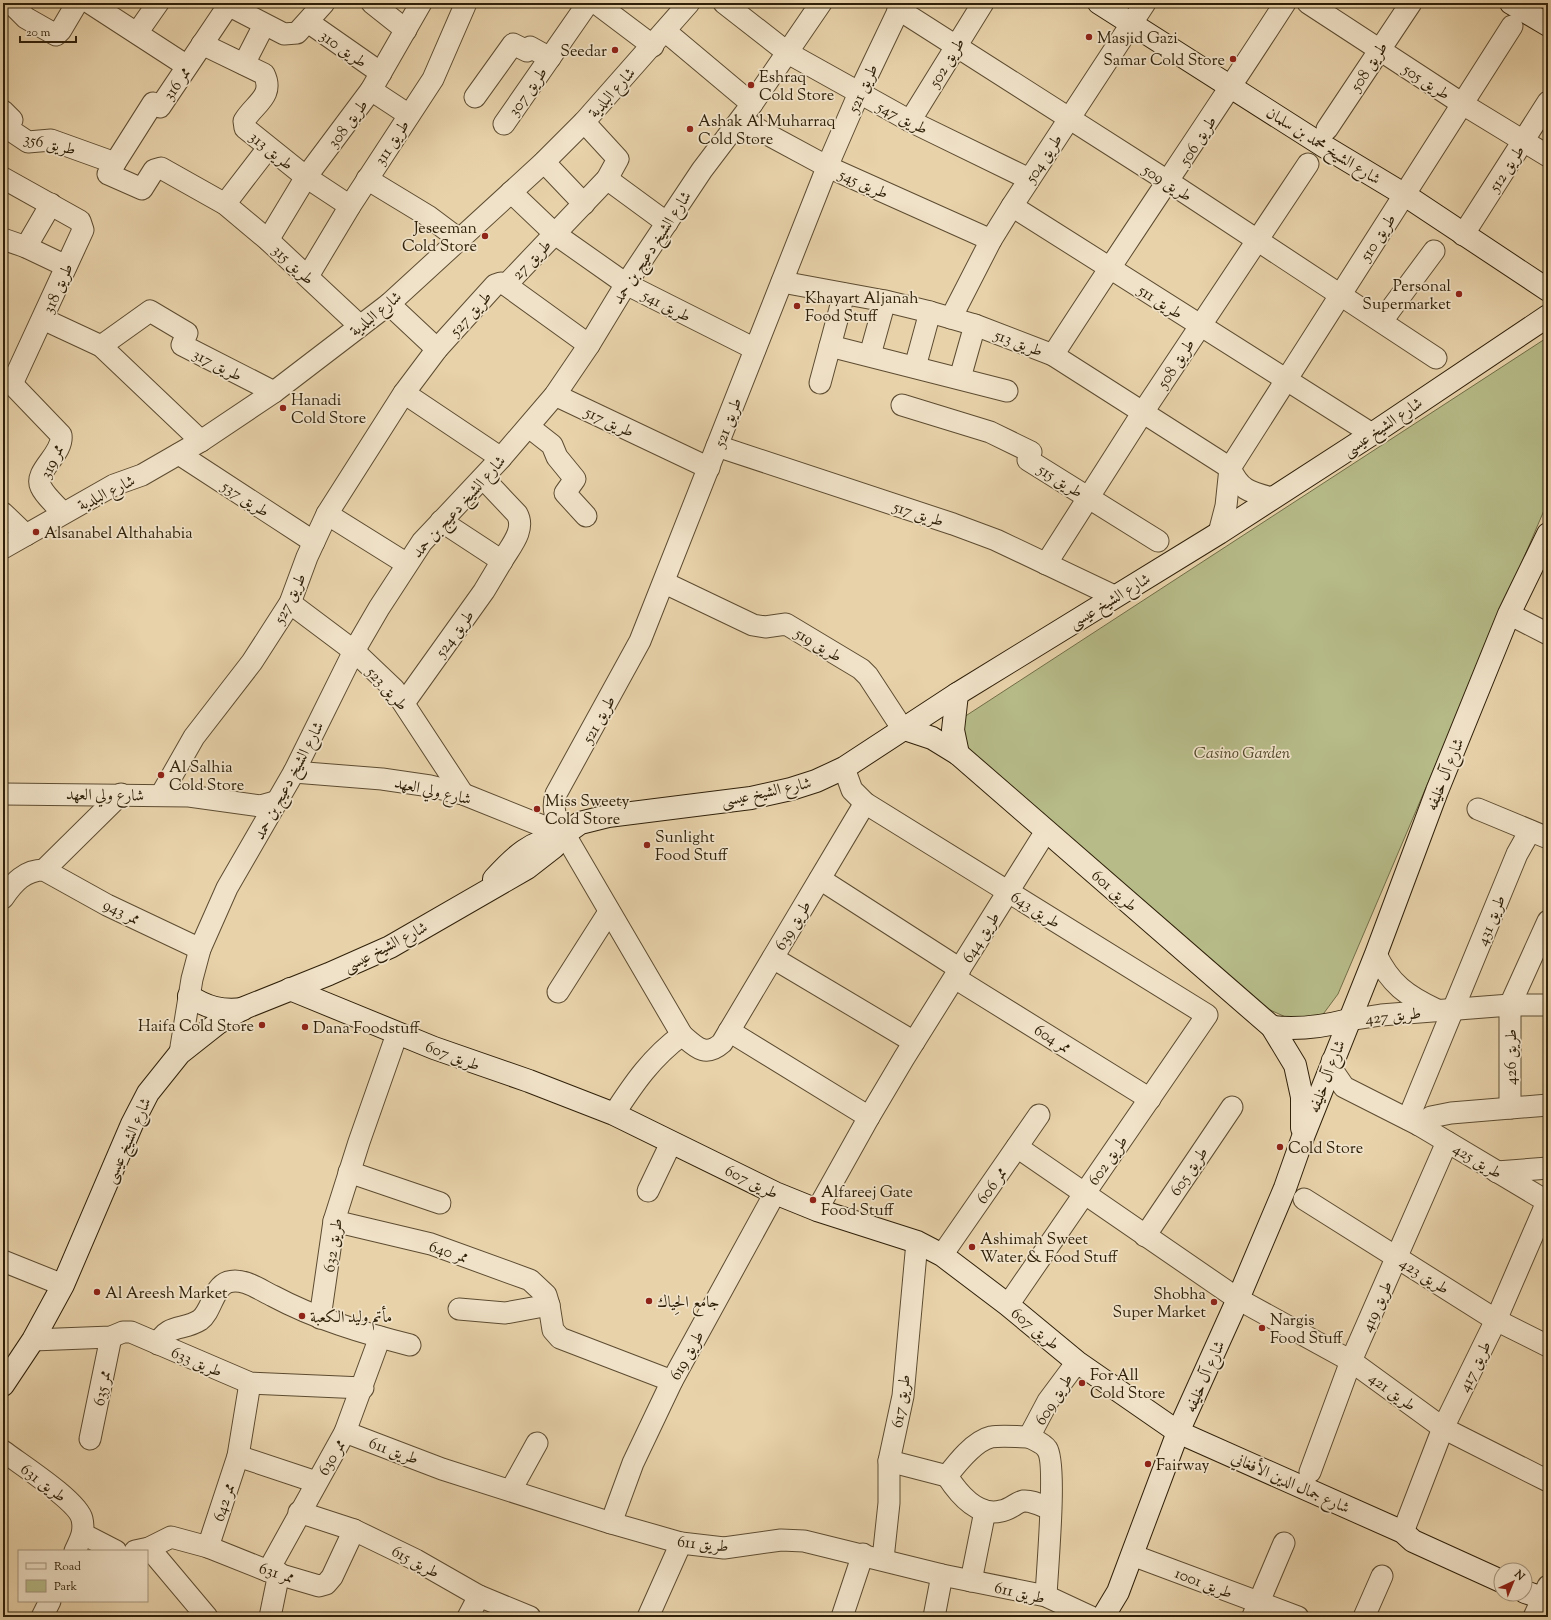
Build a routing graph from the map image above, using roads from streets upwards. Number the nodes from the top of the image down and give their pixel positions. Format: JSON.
{"nodes":[{"id":1,"x":11,"y":3,"type":"edge"},
{"id":2,"x":77,"y":3,"type":"edge"},
{"id":3,"x":158,"y":3,"type":"edge"},
{"id":4,"x":324,"y":3,"type":"edge"},
{"id":5,"x":372,"y":3,"type":"edge"},
{"id":6,"x":421,"y":3,"type":"edge"},
{"id":7,"x":466,"y":3,"type":"edge"},
{"id":8,"x":588,"y":3,"type":"edge"},
{"id":9,"x":596,"y":3,"type":"edge"},
{"id":10,"x":689,"y":3,"type":"edge"},
{"id":11,"x":724,"y":3,"type":"edge"},
{"id":12,"x":821,"y":3,"type":"edge"},
{"id":13,"x":982,"y":3,"type":"edge"},
{"id":14,"x":1099,"y":3,"type":"edge"},
{"id":15,"x":1145,"y":3,"type":"edge"},
{"id":16,"x":1286,"y":3,"type":"edge"},
{"id":17,"x":1308,"y":3,"type":"edge"},
{"id":18,"x":1411,"y":3,"type":"edge"},
{"id":19,"x":97,"y":5,"type":"edge"},
{"id":20,"x":224,"y":6,"type":"edge"},
{"id":21,"x":900,"y":6,"type":"edge"},
{"id":22,"x":1518,"y":11,"type":"edge"},
{"id":23,"x":308,"y":22,"type":"junction"},
{"id":24,"x":1132,"y":23,"type":"junction"},
{"id":25,"x":264,"y":25,"type":"junction"},
{"id":26,"x":1548,"y":25,"type":"edge"},
{"id":27,"x":406,"y":30,"type":"junction"},
{"id":28,"x":137,"y":33,"type":"junction"},
{"id":29,"x":659,"y":38,"type":"junction"},
{"id":30,"x":202,"y":44,"type":"junction"},
{"id":31,"x":956,"y":45,"type":"junction"},
{"id":32,"x":1378,"y":50,"type":"junction"},
{"id":33,"x":788,"y":53,"type":"junction"},
{"id":34,"x":550,"y":58,"type":"junction"},
{"id":35,"x":244,"y":64,"type":"junction"},
{"id":36,"x":186,"y":66,"type":"junction"},
{"id":37,"x":376,"y":82,"type":"junction"},
{"id":38,"x":1231,"y":87,"type":"junction"},
{"id":39,"x":859,"y":93,"type":"junction"},
{"id":40,"x":475,"y":97,"type":"dead end"},
{"id":41,"x":1548,"y":102,"type":"edge"},
{"id":42,"x":1461,"y":103,"type":"junction"},
{"id":43,"x":3,"y":111,"type":"edge"},
{"id":44,"x":746,"y":112,"type":"junction"},
{"id":45,"x":409,"y":116,"type":"junction"},
{"id":46,"x":1068,"y":118,"type":"junction"},
{"id":47,"x":910,"y":121,"type":"junction"},
{"id":48,"x":584,"y":122,"type":"junction"},
{"id":49,"x":504,"y":124,"type":"dead end"},
{"id":50,"x":1327,"y":129,"type":"dead end"},
{"id":51,"x":1524,"y":141,"type":"junction"},
{"id":52,"x":268,"y":148,"type":"junction"},
{"id":53,"x":1548,"y":156,"type":"edge"},
{"id":54,"x":544,"y":162,"type":"junction"},
{"id":55,"x":1308,"y":164,"type":"dead end"},
{"id":56,"x":828,"y":167,"type":"junction"},
{"id":57,"x":112,"y":168,"type":"junction"},
{"id":58,"x":306,"y":177,"type":"junction"},
{"id":59,"x":3,"y":178,"type":"edge"},
{"id":60,"x":367,"y":179,"type":"junction"},
{"id":61,"x":607,"y":179,"type":"junction"},
{"id":62,"x":1029,"y":179,"type":"junction"},
{"id":63,"x":1169,"y":182,"type":"junction"},
{"id":64,"x":511,"y":192,"type":"junction"},
{"id":65,"x":1405,"y":195,"type":"junction"},
{"id":66,"x":51,"y":204,"type":"junction"},
{"id":67,"x":225,"y":204,"type":"junction"},
{"id":68,"x":584,"y":204,"type":"junction"},
{"id":69,"x":350,"y":206,"type":"junction"},
{"id":70,"x":1012,"y":206,"type":"junction"},
{"id":71,"x":667,"y":223,"type":"junction"},
{"id":72,"x":555,"y":234,"type":"junction"},
{"id":73,"x":1463,"y":235,"type":"junction"},
{"id":74,"x":3,"y":239,"type":"edge"},
{"id":75,"x":268,"y":240,"type":"junction"},
{"id":76,"x":460,"y":240,"type":"junction"},
{"id":77,"x":991,"y":240,"type":"junction"},
{"id":78,"x":1258,"y":240,"type":"junction"},
{"id":79,"x":26,"y":247,"type":"junction"},
{"id":80,"x":1434,"y":251,"type":"dead end"},
{"id":81,"x":66,"y":266,"type":"junction"},
{"id":82,"x":1110,"y":268,"type":"junction"},
{"id":83,"x":308,"y":276,"type":"junction"},
{"id":84,"x":782,"y":282,"type":"junction"},
{"id":85,"x":626,"y":284,"type":"junction"},
{"id":86,"x":506,"y":285,"type":"junction"},
{"id":87,"x":1548,"y":290,"type":"edge"},
{"id":88,"x":1340,"y":293,"type":"junction"},
{"id":89,"x":844,"y":294,"type":"junction"},
{"id":90,"x":885,"y":301,"type":"junction"},
{"id":91,"x":389,"y":304,"type":"junction"},
{"id":92,"x":930,"y":312,"type":"junction"},
{"id":93,"x":1548,"y":316,"type":"edge"},
{"id":94,"x":951,"y":318,"type":"junction"},
{"id":95,"x":43,"y":319,"type":"junction"},
{"id":96,"x":1382,"y":321,"type":"junction"},
{"id":97,"x":975,"y":325,"type":"junction"},
{"id":98,"x":360,"y":326,"type":"junction"},
{"id":99,"x":1200,"y":326,"type":"junction"},
{"id":100,"x":589,"y":345,"type":"junction"},
{"id":101,"x":101,"y":346,"type":"junction"},
{"id":102,"x":830,"y":346,"type":"junction"},
{"id":103,"x":437,"y":349,"type":"junction"},
{"id":104,"x":755,"y":350,"type":"junction"},
{"id":105,"x":870,"y":355,"type":"junction"},
{"id":106,"x":1053,"y":355,"type":"junction"},
{"id":107,"x":1436,"y":358,"type":"dead end"},
{"id":108,"x":915,"y":367,"type":"junction"},
{"id":109,"x":960,"y":378,"type":"junction"},
{"id":110,"x":1285,"y":379,"type":"junction"},
{"id":111,"x":7,"y":381,"type":"edge"},
{"id":112,"x":820,"y":383,"type":"dead end"},
{"id":113,"x":1007,"y":391,"type":"dead end"},
{"id":114,"x":274,"y":392,"type":"junction"},
{"id":115,"x":404,"y":393,"type":"junction"},
{"id":116,"x":555,"y":395,"type":"junction"},
{"id":117,"x":902,"y":405,"type":"dead end"},
{"id":118,"x":1143,"y":412,"type":"junction"},
{"id":119,"x":529,"y":427,"type":"junction"},
{"id":120,"x":1372,"y":434,"type":"junction"},
{"id":121,"x":200,"y":441,"type":"junction"},
{"id":122,"x":718,"y":446,"type":"junction"},
{"id":123,"x":179,"y":454,"type":"junction"},
{"id":124,"x":501,"y":458,"type":"junction"},
{"id":125,"x":709,"y":468,"type":"junction"},
{"id":126,"x":1230,"y":468,"type":"junction"},
{"id":127,"x":483,"y":478,"type":"junction"},
{"id":128,"x":1088,"y":497,"type":"junction"},
{"id":129,"x":1272,"y":498,"type":"junction"},
{"id":130,"x":3,"y":513,"type":"edge"},
{"id":131,"x":63,"y":513,"type":"junction"},
{"id":132,"x":327,"y":514,"type":"junction"},
{"id":133,"x":586,"y":516,"type":"dead end"},
{"id":134,"x":441,"y":521,"type":"junction"},
{"id":135,"x":1219,"y":533,"type":"junction"},
{"id":136,"x":1548,"y":534,"type":"edge"},
{"id":137,"x":26,"y":535,"type":"junction"},
{"id":138,"x":1158,"y":541,"type":"dead end"},
{"id":139,"x":314,"y":542,"type":"junction"},
{"id":140,"x":3,"y":548,"type":"edge"},
{"id":141,"x":502,"y":561,"type":"junction"},
{"id":142,"x":407,"y":564,"type":"junction"},
{"id":143,"x":1046,"y":564,"type":"junction"},
{"id":144,"x":664,"y":583,"type":"junction"},
{"id":145,"x":1114,"y":596,"type":"junction"},
{"id":146,"x":290,"y":603,"type":"junction"},
{"id":147,"x":1509,"y":614,"type":"junction"},
{"id":148,"x":1548,"y":634,"type":"edge"},
{"id":149,"x":354,"y":651,"type":"junction"},
{"id":150,"x":957,"y":694,"type":"junction"},
{"id":151,"x":404,"y":703,"type":"junction"},
{"id":152,"x":902,"y":728,"type":"junction"},
{"id":153,"x":958,"y":754,"type":"junction"},
{"id":154,"x":844,"y":768,"type":"junction"},
{"id":155,"x":294,"y":772,"type":"junction"},
{"id":156,"x":3,"y":794,"type":"edge"},
{"id":157,"x":122,"y":794,"type":"junction"},
{"id":158,"x":463,"y":794,"type":"junction"},
{"id":159,"x":161,"y":795,"type":"junction"},
{"id":160,"x":278,"y":801,"type":"junction"},
{"id":161,"x":865,"y":803,"type":"junction"},
{"id":162,"x":1478,"y":809,"type":"dead end"},
{"id":163,"x":1046,"y":831,"type":"junction"},
{"id":164,"x":565,"y":835,"type":"junction"},
{"id":165,"x":1539,"y":835,"type":"edge"},
{"id":166,"x":44,"y":870,"type":"junction"},
{"id":167,"x":820,"y":879,"type":"junction"},
{"id":168,"x":1009,"y":892,"type":"junction"},
{"id":169,"x":3,"y":898,"type":"edge"},
{"id":170,"x":609,"y":912,"type":"junction"},
{"id":171,"x":1548,"y":921,"type":"edge"},
{"id":172,"x":200,"y":950,"type":"junction"},
{"id":173,"x":1376,"y":954,"type":"junction"},
{"id":174,"x":773,"y":958,"type":"junction"},
{"id":175,"x":958,"y":973,"type":"junction"},
{"id":176,"x":290,"y":989,"type":"junction"},
{"id":177,"x":558,"y":992,"type":"dead end"},
{"id":178,"x":189,"y":996,"type":"junction"},
{"id":179,"x":1510,"y":1005,"type":"junction"},
{"id":180,"x":1548,"y":1005,"type":"edge"},
{"id":181,"x":244,"y":1008,"type":"junction"},
{"id":182,"x":1446,"y":1010,"type":"junction"},
{"id":183,"x":1207,"y":1015,"type":"joint"},
{"id":184,"x":1348,"y":1020,"type":"junction"},
{"id":185,"x":1272,"y":1027,"type":"junction"},
{"id":186,"x":729,"y":1031,"type":"junction"},
{"id":187,"x":397,"y":1034,"type":"junction"},
{"id":188,"x":682,"y":1034,"type":"junction"},
{"id":189,"x":914,"y":1042,"type":"junction"},
{"id":190,"x":180,"y":1053,"type":"junction"},
{"id":191,"x":1332,"y":1061,"type":"junction"},
{"id":192,"x":1150,"y":1099,"type":"junction"},
{"id":193,"x":1548,"y":1105,"type":"edge"},
{"id":194,"x":1232,"y":1107,"type":"dead end"},
{"id":195,"x":1510,"y":1108,"type":"junction"},
{"id":196,"x":614,"y":1114,"type":"junction"},
{"id":197,"x":1039,"y":1115,"type":"dead end"},
{"id":198,"x":869,"y":1117,"type":"junction"},
{"id":199,"x":1413,"y":1122,"type":"junction"},
{"id":200,"x":1302,"y":1137,"type":"junction"},
{"id":201,"x":1447,"y":1142,"type":"junction"},
{"id":202,"x":671,"y":1143,"type":"junction"},
{"id":203,"x":1017,"y":1147,"type":"junction"},
{"id":204,"x":1548,"y":1168,"type":"edge"},
{"id":205,"x":349,"y":1172,"type":"junction"},
{"id":206,"x":1497,"y":1172,"type":"junction"},
{"id":207,"x":648,"y":1191,"type":"dead end"},
{"id":208,"x":775,"y":1193,"type":"junction"},
{"id":209,"x":1083,"y":1193,"type":"junction"},
{"id":210,"x":1304,"y":1199,"type":"dead end"},
{"id":211,"x":1547,"y":1202,"type":"edge"},
{"id":212,"x":440,"y":1203,"type":"dead end"},
{"id":213,"x":817,"y":1210,"type":"junction"},
{"id":214,"x":334,"y":1221,"type":"junction"},
{"id":215,"x":1145,"y":1236,"type":"junction"},
{"id":216,"x":917,"y":1242,"type":"junction"},
{"id":217,"x":942,"y":1255,"type":"junction"},
{"id":218,"x":1398,"y":1257,"type":"junction"},
{"id":219,"x":3,"y":1261,"type":"edge"},
{"id":220,"x":63,"y":1285,"type":"junction"},
{"id":221,"x":1238,"y":1299,"type":"junction"},
{"id":222,"x":1008,"y":1305,"type":"junction"},
{"id":223,"x":549,"y":1306,"type":"junction"},
{"id":224,"x":459,"y":1309,"type":"dead end"},
{"id":225,"x":320,"y":1318,"type":"junction"},
{"id":226,"x":1496,"y":1320,"type":"junction"},
{"id":227,"x":111,"y":1337,"type":"junction"},
{"id":228,"x":380,"y":1337,"type":"junction"},
{"id":229,"x":33,"y":1340,"type":"junction"},
{"id":230,"x":158,"y":1344,"type":"junction"},
{"id":231,"x":410,"y":1345,"type":"dead end"},
{"id":232,"x":1548,"y":1346,"type":"edge"},
{"id":233,"x":1351,"y":1361,"type":"junction"},
{"id":234,"x":1077,"y":1362,"type":"junction"},
{"id":235,"x":672,"y":1381,"type":"junction"},
{"id":236,"x":250,"y":1383,"type":"junction"},
{"id":237,"x":3,"y":1385,"type":"edge"},
{"id":238,"x":363,"y":1388,"type":"junction"},
{"id":239,"x":1443,"y":1428,"type":"junction"},
{"id":240,"x":345,"y":1432,"type":"junction"},
{"id":241,"x":1178,"y":1432,"type":"junction"},
{"id":242,"x":1029,"y":1438,"type":"junction"},
{"id":243,"x":90,"y":1439,"type":"dead end"},
{"id":244,"x":537,"y":1443,"type":"dead end"},
{"id":245,"x":3,"y":1451,"type":"edge"},
{"id":246,"x":238,"y":1456,"type":"junction"},
{"id":247,"x":889,"y":1460,"type":"junction"},
{"id":248,"x":1310,"y":1472,"type":"dead end"},
{"id":249,"x":947,"y":1476,"type":"junction"},
{"id":250,"x":1548,"y":1481,"type":"edge"},
{"id":251,"x":316,"y":1482,"type":"junction"},
{"id":252,"x":511,"y":1490,"type":"junction"},
{"id":253,"x":1050,"y":1509,"type":"junction"},
{"id":254,"x":985,"y":1511,"type":"junction"},
{"id":255,"x":299,"y":1512,"type":"junction"},
{"id":256,"x":610,"y":1523,"type":"junction"},
{"id":257,"x":354,"y":1530,"type":"junction"},
{"id":258,"x":1403,"y":1532,"type":"junction"},
{"id":259,"x":80,"y":1534,"type":"edge"},
{"id":260,"x":681,"y":1543,"type":"junction"},
{"id":261,"x":1284,"y":1543,"type":"dead end"},
{"id":262,"x":208,"y":1547,"type":"junction"},
{"id":263,"x":114,"y":1550,"type":"edge"},
{"id":264,"x":142,"y":1550,"type":"edge"},
{"id":265,"x":863,"y":1554,"type":"junction"},
{"id":266,"x":1132,"y":1555,"type":"junction"},
{"id":267,"x":148,"y":1556,"type":"edge"},
{"id":268,"x":883,"y":1559,"type":"junction"},
{"id":269,"x":1493,"y":1566,"type":"edge"},
{"id":270,"x":273,"y":1572,"type":"junction"},
{"id":271,"x":942,"y":1575,"type":"junction"},
{"id":272,"x":1382,"y":1576,"type":"dead end"},
{"id":273,"x":1493,"y":1577,"type":"edge"},
{"id":274,"x":971,"y":1581,"type":"junction"},
{"id":275,"x":1533,"y":1591,"type":"edge"},
{"id":276,"x":479,"y":1596,"type":"junction"},
{"id":277,"x":1046,"y":1596,"type":"junction"},
{"id":278,"x":1540,"y":1599,"type":"edge"},
{"id":279,"x":50,"y":1602,"type":"edge"},
{"id":280,"x":1256,"y":1610,"type":"edge"},
{"id":281,"x":42,"y":1617,"type":"edge"},
{"id":282,"x":207,"y":1617,"type":"edge"},
{"id":283,"x":270,"y":1617,"type":"edge"},
{"id":284,"x":468,"y":1617,"type":"edge"},
{"id":285,"x":530,"y":1617,"type":"edge"},
{"id":286,"x":648,"y":1617,"type":"edge"},
{"id":287,"x":842,"y":1617,"type":"edge"},
{"id":288,"x":934,"y":1617,"type":"edge"},
{"id":289,"x":1091,"y":1617,"type":"edge"},
{"id":290,"x":1103,"y":1617,"type":"edge"},
{"id":291,"x":1298,"y":1617,"type":"edge"},
{"id":292,"x":1364,"y":1617,"type":"edge"}],
"edges":[{"from":1,"to":2,"type":"street"},
{"from":3,"to":28,"type":"street"},
{"from":4,"to":23,"type":"street","name":"طريق 310"},
{"from":5,"to":27,"type":"street"},
{"from":6,"to":27,"type":"street","name":"طريق 308"},
{"from":7,"to":45,"type":"street","name":"طريق 311"},
{"from":8,"to":34,"type":"street","name":"طريق 307"},
{"from":9,"to":29,"type":"street"},
{"from":10,"to":29,"type":"street","name":"شارع البلدية"},
{"from":11,"to":33,"type":"street","name":"طريق 547"},
{"from":12,"to":33,"type":"street","name":"شارع الشيخ دعيج بن حمد"},
{"from":13,"to":31,"type":"street","name":"طريق 502"},
{"from":14,"to":24,"type":"street","name":"شارع الشيخ محمد بن سلمان"},
{"from":15,"to":24,"type":"street","name":"طريق 504"},
{"from":16,"to":38,"type":"street","name":"طريق 506"},
{"from":17,"to":32,"type":"street","name":"طريق 505"},
{"from":18,"to":32,"type":"street","name":"طريق 508"},
{"from":19,"to":28,"type":"street"},
{"from":20,"to":25,"type":"street","name":"طريق 310"},
{"from":20,"to":30,"type":"street","name":"ممر 316"},
{"from":21,"to":31,"type":"street","name":"طريق 509"},
{"from":21,"to":39,"type":"street","name":"طريق 521"},
{"from":22,"to":26,"type":"street"},
{"from":22,"to":42,"type":"street","name":"طريق 510"},
{"from":23,"to":25,"type":"street","name":"طريق 310"},
{"from":23,"to":37,"type":"street","name":"طريق 310"},
{"from":24,"to":38,"type":"street","name":"شارع الشيخ محمد بن سلمان"},
{"from":24,"to":46,"type":"street","name":"طريق 504"},
{"from":25,"to":35,"type":"street"},
{"from":27,"to":37,"type":"street","name":"طريق 308"},
{"from":28,"to":36,"type":"street"},
{"from":29,"to":44,"type":"street","name":"طريق 545"},
{"from":29,"to":48,"type":"street","name":"شارع البلدية"},
{"from":30,"to":35,"type":"street","name":"طريق 313"},
{"from":30,"to":36,"type":"street","name":"ممر 316"},
{"from":31,"to":46,"type":"street","name":"طريق 509"},
{"from":31,"to":47,"type":"street","name":"طريق 502"},
{"from":32,"to":42,"type":"street","name":"طريق 505"},
{"from":32,"to":50,"type":"street","name":"طريق 508"},
{"from":33,"to":39,"type":"street","name":"طريق 547"},
{"from":33,"to":44,"type":"street","name":"شارع الشيخ دعيج بن حمد"},
{"from":34,"to":40,"type":"street","name":"طريق 307"},
{"from":34,"to":49,"type":"street","name":"طريق 307"},
{"from":35,"to":52,"type":"street","name":"طريق 313"},
{"from":36,"to":57,"type":"street","name":"ممر 316"},
{"from":37,"to":45,"type":"street","name":"طريق 310"},
{"from":37,"to":58,"type":"street","name":"طريق 308"},
{"from":38,"to":63,"type":"street","name":"طريق 506"},
{"from":38,"to":65,"type":"street","name":"شارع الشيخ محمد بن سلمان"},
{"from":39,"to":47,"type":"street","name":"طريق 547"},
{"from":39,"to":56,"type":"street","name":"طريق 521"},
{"from":41,"to":51,"type":"street","name":"طريق 512"},
{"from":42,"to":51,"type":"street","name":"طريق 505"},
{"from":42,"to":65,"type":"street","name":"طريق 510"},
{"from":43,"to":57,"type":"street","name":"طريق 356"},
{"from":44,"to":56,"type":"street","name":"طريق 545"},
{"from":44,"to":71,"type":"street","name":"شارع الشيخ دعيج بن حمد"},
{"from":45,"to":60,"type":"street","name":"طريق 311"},
{"from":46,"to":62,"type":"street","name":"طريق 504"},
{"from":46,"to":63,"type":"street","name":"طريق 509"},
{"from":47,"to":62,"type":"street","name":"طريق 547"},
{"from":48,"to":54,"type":"street","name":"شارع البلدية"},
{"from":48,"to":61,"type":"street"},
{"from":51,"to":53,"type":"street","name":"طريق 505"},
{"from":51,"to":73,"type":"street","name":"طريق 512"},
{"from":52,"to":58,"type":"street","name":"طريق 313"},
{"from":52,"to":67,"type":"street"},
{"from":54,"to":64,"type":"street","name":"شارع البلدية"},
{"from":54,"to":68,"type":"street"},
{"from":55,"to":78,"type":"street","name":"طريق 508"},
{"from":56,"to":77,"type":"street","name":"طريق 545"},
{"from":56,"to":84,"type":"street","name":"طريق 521"},
{"from":57,"to":67,"type":"street","name":"طريق 315"},
{"from":58,"to":69,"type":"street","name":"طريق 313"},
{"from":58,"to":75,"type":"street","name":"طريق 308"},
{"from":59,"to":66,"type":"street","name":"طريق 318"},
{"from":60,"to":69,"type":"street","name":"طريق 311"},
{"from":60,"to":76,"type":"street"},
{"from":61,"to":68,"type":"street"},
{"from":61,"to":71,"type":"street"},
{"from":62,"to":70,"type":"street","name":"طريق 504"},
{"from":63,"to":78,"type":"street","name":"طريق 509"},
{"from":63,"to":82,"type":"street","name":"طريق 506"},
{"from":64,"to":72,"type":"street","name":"طريق 541"},
{"from":64,"to":76,"type":"street","name":"شارع البلدية"},
{"from":65,"to":73,"type":"street","name":"شارع الشيخ محمد بن سلمان"},
{"from":65,"to":88,"type":"street","name":"طريق 510"},
{"from":66,"to":79,"type":"street"},
{"from":66,"to":81,"type":"street","name":"طريق 318"},
{"from":67,"to":75,"type":"street","name":"طريق 315"},
{"from":68,"to":72,"type":"street"},
{"from":69,"to":83,"type":"street","name":"طريق 311"},
{"from":70,"to":77,"type":"street","name":"طريق 504"},
{"from":70,"to":82,"type":"street","name":"طريق 511"},
{"from":71,"to":85,"type":"street","name":"شارع الشيخ دعيج بن حمد"},
{"from":72,"to":85,"type":"street","name":"طريق 541"},
{"from":72,"to":86,"type":"street","name":"طريق 27"},
{"from":73,"to":87,"type":"street","name":"شارع الشيخ محمد بن سلمان"},
{"from":74,"to":79,"type":"street"},
{"from":75,"to":83,"type":"street","name":"طريق 315"},
{"from":76,"to":91,"type":"street","name":"شارع البلدية"},
{"from":77,"to":94,"type":"street","name":"طريق 504"},
{"from":78,"to":88,"type":"street","name":"طريق 509"},
{"from":78,"to":99,"type":"street","name":"طريق 508"},
{"from":79,"to":81,"type":"street"},
{"from":80,"to":96,"type":"street"},
{"from":81,"to":95,"type":"street","name":"طريق 318"},
{"from":82,"to":99,"type":"street","name":"طريق 511"},
{"from":82,"to":106,"type":"street","name":"طريق 506"},
{"from":83,"to":98,"type":"street","name":"طريق 315"},
{"from":84,"to":89,"type":"street","name":"طريق 513"},
{"from":84,"to":104,"type":"street","name":"طريق 521"},
{"from":85,"to":100,"type":"street","name":"شارع الشيخ دعيج بن حمد"},
{"from":85,"to":104,"type":"street","name":"طريق 541"},
{"from":86,"to":100,"type":"street","name":"طريق 527"},
{"from":86,"to":103,"type":"street","name":"طريق 527"},
{"from":88,"to":96,"type":"street","name":"طريق 509"},
{"from":88,"to":110,"type":"street","name":"طريق 510"},
{"from":89,"to":90,"type":"street","name":"طريق 513"},
{"from":89,"to":102,"type":"street"},
{"from":90,"to":92,"type":"street","name":"طريق 513"},
{"from":90,"to":105,"type":"street"},
{"from":91,"to":98,"type":"street","name":"شارع البلدية"},
{"from":91,"to":103,"type":"street"},
{"from":92,"to":94,"type":"street","name":"طريق 513"},
{"from":92,"to":108,"type":"street"},
{"from":93,"to":120,"type":"street","name":"شارع الشيخ عيسى"},
{"from":94,"to":97,"type":"street","name":"طريق 513"},
{"from":95,"to":101,"type":"street"},
{"from":95,"to":111,"type":"street","name":"طريق 318"},
{"from":96,"to":107,"type":"street","name":"طريق 509"},
{"from":97,"to":106,"type":"street","name":"طريق 513"},
{"from":97,"to":109,"type":"street"},
{"from":98,"to":114,"type":"street","name":"شارع البلدية"},
{"from":99,"to":110,"type":"street","name":"طريق 511"},
{"from":99,"to":118,"type":"street","name":"طريق 508"},
{"from":100,"to":116,"type":"street","name":"شارع الشيخ دعيج بن حمد"},
{"from":101,"to":114,"type":"street","name":"طريق 317"},
{"from":101,"to":121,"type":"street"},
{"from":102,"to":105,"type":"street"},
{"from":102,"to":112,"type":"street"},
{"from":103,"to":115,"type":"street","name":"طريق 527"},
{"from":104,"to":122,"type":"street","name":"طريق 521"},
{"from":105,"to":108,"type":"street"},
{"from":106,"to":118,"type":"street","name":"طريق 513"},
{"from":108,"to":109,"type":"street"},
{"from":109,"to":113,"type":"street"},
{"from":110,"to":120,"type":"street","name":"طريق 511"},
{"from":110,"to":126,"type":"street","name":"طريق 510"},
{"from":111,"to":131,"type":"street","name":"ممر 319"},
{"from":114,"to":121,"type":"street","name":"شارع البلدية"},
{"from":115,"to":124,"type":"street"},
{"from":115,"to":132,"type":"street","name":"طريق 527"},
{"from":116,"to":119,"type":"street","name":"شارع الشيخ دعيج بن حمد"},
{"from":116,"to":125,"type":"street","name":"طريق 517"},
{"from":117,"to":128,"type":"street","name":"طريق 515"},
{"from":118,"to":126,"type":"street","name":"طريق 513"},
{"from":118,"to":128,"type":"street","name":"طريق 508"},
{"from":119,"to":124,"type":"street","name":"شارع الشيخ دعيج بن حمد"},
{"from":119,"to":133,"type":"street"},
{"from":120,"to":129,"type":"street","name":"شارع الشيخ عيسى"},
{"from":121,"to":123,"type":"street","name":"شارع البلدية"},
{"from":122,"to":125,"type":"street","name":"طريق 521"},
{"from":122,"to":143,"type":"street","name":"طريق 517"},
{"from":123,"to":131,"type":"street","name":"شارع البلدية"},
{"from":123,"to":139,"type":"street","name":"طريق 537"},
{"from":124,"to":127,"type":"street","name":"شارع الشيخ دعيج بن حمد"},
{"from":125,"to":144,"type":"street","name":"طريق 521"},
{"from":126,"to":129,"type":"street","name":"طريق 513"},
{"from":126,"to":135,"type":"street"},
{"from":127,"to":134,"type":"street","name":"شارع الشيخ دعيج بن حمد"},
{"from":127,"to":141,"type":"street","name":"طريق 524"},
{"from":128,"to":138,"type":"street","name":"طريق 515"},
{"from":128,"to":143,"type":"street","name":"طريق 508"},
{"from":129,"to":135,"type":"street","name":"شارع الشيخ عيسى"},
{"from":130,"to":137,"type":"street"},
{"from":131,"to":137,"type":"street","name":"شارع البلدية"},
{"from":132,"to":139,"type":"street","name":"طريق 527"},
{"from":132,"to":142,"type":"street"},
{"from":134,"to":141,"type":"street"},
{"from":134,"to":142,"type":"street","name":"شارع الشيخ دعيج بن حمد"},
{"from":135,"to":145,"type":"street","name":"شارع الشيخ عيسى"},
{"from":136,"to":147,"type":"street","name":"شارع آل خليفه"},
{"from":137,"to":140,"type":"street","name":"شارع البلدية"},
{"from":139,"to":146,"type":"street","name":"طريق 527"},
{"from":141,"to":151,"type":"street","name":"طريق 524"},
{"from":142,"to":149,"type":"street","name":"شارع الشيخ دعيج بن حمد"},
{"from":143,"to":145,"type":"street","name":"طريق 517"},
{"from":144,"to":152,"type":"street","name":"طريق 519"},
{"from":144,"to":164,"type":"street","name":"طريق 521"},
{"from":145,"to":150,"type":"street","name":"شارع الشيخ عيسى"},
{"from":146,"to":149,"type":"street","name":"طريق 523"},
{"from":146,"to":159,"type":"street","name":"طريق 527"},
{"from":147,"to":148,"type":"street"},
{"from":147,"to":173,"type":"street","name":"شارع آل خليفه"},
{"from":149,"to":151,"type":"street","name":"طريق 523"},
{"from":149,"to":155,"type":"street","name":"شارع الشيخ دعيج بن حمد"},
{"from":150,"to":152,"type":"street","name":"شارع الشيخ عيسى"},
{"from":150,"to":153,"type":"street"},
{"from":151,"to":158,"type":"street","name":"طريق 523"},
{"from":152,"to":153,"type":"street","name":"طريق 601"},
{"from":152,"to":154,"type":"street","name":"شارع الشيخ عيسى"},
{"from":153,"to":163,"type":"street","name":"طريق 601"},
{"from":154,"to":161,"type":"street"},
{"from":154,"to":164,"type":"street","name":"شارع الشيخ عيسى"},
{"from":155,"to":158,"type":"street","name":"شارع ولي العهد"},
{"from":155,"to":160,"type":"street","name":"شارع الشيخ دعيج بن حمد"},
{"from":156,"to":157,"type":"street","name":"شارع ولي العهد"},
{"from":157,"to":159,"type":"street","name":"شارع ولي العهد"},
{"from":157,"to":166,"type":"street"},
{"from":158,"to":164,"type":"street","name":"شارع ولي العهد"},
{"from":159,"to":160,"type":"street","name":"شارع ولي العهد"},
{"from":160,"to":172,"type":"street","name":"شارع الشيخ دعيج بن حمد"},
{"from":161,"to":167,"type":"street","name":"طريق 639"},
{"from":161,"to":168,"type":"street","name":"طريق 643"},
{"from":162,"to":165,"type":"street","name":"طريق 431"},
{"from":163,"to":168,"type":"street","name":"طريق 644"},
{"from":163,"to":185,"type":"street","name":"طريق 601"},
{"from":164,"to":170,"type":"street","name":"طريق 639"},
{"from":164,"to":176,"type":"street","name":"شارع الشيخ عيسى"},
{"from":165,"to":182,"type":"street","name":"طريق 431"},
{"from":166,"to":169,"type":"street"},
{"from":166,"to":172,"type":"street","name":"ممر 943"},
{"from":167,"to":174,"type":"street","name":"طريق 639"},
{"from":167,"to":175,"type":"street","name":"ممر 604"},
{"from":168,"to":175,"type":"street","name":"طريق 644"},
{"from":168,"to":183,"type":"street","name":"طريق 643"},
{"from":170,"to":177,"type":"street"},
{"from":170,"to":188,"type":"street","name":"طريق 639"},
{"from":171,"to":179,"type":"street"},
{"from":172,"to":178,"type":"street","name":"شارع الشيخ دعيج بن حمد"},
{"from":173,"to":182,"type":"street","name":"طريق 427"},
{"from":173,"to":184,"type":"street","name":"شارع آل خليفه"},
{"from":174,"to":186,"type":"street","name":"طريق 639"},
{"from":174,"to":189,"type":"street"},
{"from":175,"to":189,"type":"street","name":"طريق 644"},
{"from":175,"to":192,"type":"street","name":"ممر 604"},
{"from":176,"to":181,"type":"street","name":"شارع الشيخ عيسى"},
{"from":176,"to":187,"type":"street","name":"طريق 607"},
{"from":178,"to":181,"type":"street"},
{"from":178,"to":190,"type":"street","name":"شارع الشيخ دعيج بن حمد"},
{"from":179,"to":180,"type":"street","name":"طريق 427"},
{"from":179,"to":182,"type":"street","name":"طريق 427"},
{"from":179,"to":195,"type":"street","name":"طريق 426"},
{"from":181,"to":190,"type":"street","name":"شارع الشيخ عيسى"},
{"from":182,"to":184,"type":"street","name":"طريق 427"},
{"from":182,"to":199,"type":"street"},
{"from":183,"to":192,"type":"street","name":"طريق 602"},
{"from":184,"to":185,"type":"street"},
{"from":184,"to":191,"type":"street","name":"شارع آل خليفه"},
{"from":185,"to":200,"type":"street","name":"طريق 601"},
{"from":186,"to":188,"type":"street","name":"طريق 639"},
{"from":186,"to":198,"type":"street"},
{"from":187,"to":196,"type":"street","name":"طريق 607"},
{"from":187,"to":205,"type":"street","name":"طريق 632"},
{"from":188,"to":196,"type":"street"},
{"from":189,"to":198,"type":"street","name":"طريق 644"},
{"from":190,"to":220,"type":"street","name":"شارع الشيخ عيسى"},
{"from":191,"to":199,"type":"street","name":"طريق 425"},
{"from":191,"to":200,"type":"street","name":"شارع آل خليفه"},
{"from":192,"to":209,"type":"street","name":"طريق 602"},
{"from":193,"to":195,"type":"street","name":"طريق 426"},
{"from":194,"to":215,"type":"street","name":"طريق 605"},
{"from":195,"to":199,"type":"street","name":"طريق 426"},
{"from":196,"to":202,"type":"street","name":"طريق 607"},
{"from":197,"to":203,"type":"street","name":"ممر 606"},
{"from":198,"to":213,"type":"street","name":"طريق 644"},
{"from":199,"to":201,"type":"street","name":"طريق 425"},
{"from":200,"to":221,"type":"street","name":"شارع آل خليفه"},
{"from":201,"to":206,"type":"street","name":"طريق 425"},
{"from":201,"to":218,"type":"street","name":"طريق 419"},
{"from":202,"to":207,"type":"street"},
{"from":202,"to":208,"type":"street","name":"طريق 607"},
{"from":203,"to":209,"type":"street"},
{"from":203,"to":217,"type":"street","name":"ممر 606"},
{"from":204,"to":206,"type":"street"},
{"from":205,"to":212,"type":"street"},
{"from":205,"to":214,"type":"street","name":"طريق 632"},
{"from":206,"to":211,"type":"street","name":"طريق 425"},
{"from":208,"to":213,"type":"street","name":"طريق 607"},
{"from":208,"to":235,"type":"street","name":"طريق 619"},
{"from":209,"to":215,"type":"street"},
{"from":209,"to":222,"type":"street","name":"طريق 602"},
{"from":210,"to":218,"type":"street","name":"طريق 423"},
{"from":211,"to":226,"type":"street","name":"طريق 417"},
{"from":213,"to":216,"type":"street","name":"طريق 607"},
{"from":214,"to":223,"type":"street","name":"ممر 640"},
{"from":214,"to":225,"type":"street","name":"طريق 632"},
{"from":215,"to":221,"type":"street"},
{"from":216,"to":217,"type":"street","name":"طريق 607"},
{"from":216,"to":247,"type":"street","name":"طريق 617"},
{"from":217,"to":222,"type":"street","name":"طريق 607"},
{"from":218,"to":226,"type":"street","name":"طريق 423"},
{"from":218,"to":233,"type":"street","name":"طريق 419"},
{"from":219,"to":220,"type":"street"},
{"from":220,"to":229,"type":"street","name":"شارع الشيخ عيسى"},
{"from":221,"to":233,"type":"street","name":"طريق 421"},
{"from":221,"to":241,"type":"street","name":"شارع آل خليفه"},
{"from":222,"to":234,"type":"street","name":"طريق 607"},
{"from":223,"to":224,"type":"street"},
{"from":223,"to":235,"type":"street","name":"ممر 640"},
{"from":225,"to":228,"type":"street"},
{"from":225,"to":230,"type":"street"},
{"from":226,"to":232,"type":"street","name":"طريق 423"},
{"from":226,"to":239,"type":"street","name":"طريق 417"},
{"from":227,"to":229,"type":"street","name":"طريق 633"},
{"from":227,"to":230,"type":"street","name":"طريق 633"},
{"from":227,"to":243,"type":"street","name":"ممر 635"},
{"from":228,"to":231,"type":"street"},
{"from":228,"to":238,"type":"street","name":"ممر 630"},
{"from":229,"to":237,"type":"street","name":"شارع الشيخ عيسى"},
{"from":230,"to":236,"type":"street","name":"طريق 633"},
{"from":233,"to":239,"type":"street","name":"طريق 421"},
{"from":233,"to":248,"type":"street","name":"طريق 419"},
{"from":234,"to":241,"type":"street","name":"طريق 607"},
{"from":234,"to":242,"type":"street","name":"طريق 609"},
{"from":235,"to":256,"type":"street","name":"طريق 619"},
{"from":236,"to":238,"type":"street","name":"طريق 633"},
{"from":236,"to":246,"type":"street","name":"ممر 642"},
{"from":238,"to":240,"type":"street","name":"ممر 630"},
{"from":239,"to":250,"type":"street","name":"طريق 421"},
{"from":239,"to":258,"type":"street","name":"طريق 417"},
{"from":240,"to":251,"type":"street","name":"ممر 630"},
{"from":240,"to":252,"type":"street","name":"طريق 611"},
{"from":241,"to":258,"type":"street","name":"شارع جمال الدين الأفغاني"},
{"from":241,"to":266,"type":"street","name":"شارع آل خليفه"},
{"from":242,"to":249,"type":"street","name":"طريق 609"},
{"from":242,"to":253,"type":"street","name":"طريق 609"},
{"from":244,"to":252,"type":"street"},
{"from":245,"to":259,"type":"street","name":"طريق 631"},
{"from":246,"to":251,"type":"street"},
{"from":246,"to":262,"type":"street","name":"ممر 642"},
{"from":247,"to":249,"type":"street"},
{"from":247,"to":268,"type":"street","name":"طريق 617"},
{"from":249,"to":254,"type":"street"},
{"from":251,"to":255,"type":"street","name":"ممر 630"},
{"from":252,"to":256,"type":"street","name":"طريق 611"},
{"from":253,"to":254,"type":"street"},
{"from":253,"to":277,"type":"street","name":"طريق 609"},
{"from":254,"to":274,"type":"street"},
{"from":255,"to":257,"type":"street","name":"طريق 615"},
{"from":255,"to":270,"type":"street","name":"ممر 630"},
{"from":256,"to":260,"type":"street","name":"طريق 611"},
{"from":257,"to":270,"type":"street","name":"ممر 631"},
{"from":257,"to":276,"type":"street","name":"طريق 615"},
{"from":258,"to":269,"type":"street","name":"شارع جمال الدين الأفغاني"},
{"from":258,"to":273,"type":"street","name":"شارع جمال الدين الأفغاني"},
{"from":259,"to":263,"type":"street"},
{"from":260,"to":265,"type":"street","name":"طريق 611"},
{"from":260,"to":286,"type":"street"},
{"from":261,"to":280,"type":"street"},
{"from":262,"to":264,"type":"street","name":"ممر 631"},
{"from":262,"to":270,"type":"street","name":"ممر 631"},
{"from":265,"to":268,"type":"street","name":"طريق 611"},
{"from":265,"to":287,"type":"street"},
{"from":266,"to":280,"type":"street","name":"طريق 1001"},
{"from":266,"to":290,"type":"street","name":"شارع آل خليفه"},
{"from":267,"to":282,"type":"street"},
{"from":268,"to":271,"type":"street","name":"طريق 611"},
{"from":270,"to":283,"type":"street","name":"ممر 630"},
{"from":271,"to":274,"type":"street","name":"طريق 611"},
{"from":271,"to":288,"type":"street"},
{"from":272,"to":292,"type":"street"},
{"from":274,"to":277,"type":"street","name":"طريق 611"},
{"from":275,"to":278,"type":"street"},
{"from":276,"to":284,"type":"street"},
{"from":276,"to":285,"type":"street","name":"طريق 615"},
{"from":277,"to":289,"type":"street","name":"طريق 611"},
{"from":279,"to":281,"type":"street"},
{"from":280,"to":291,"type":"street","name":"طريق 1001"}]}
